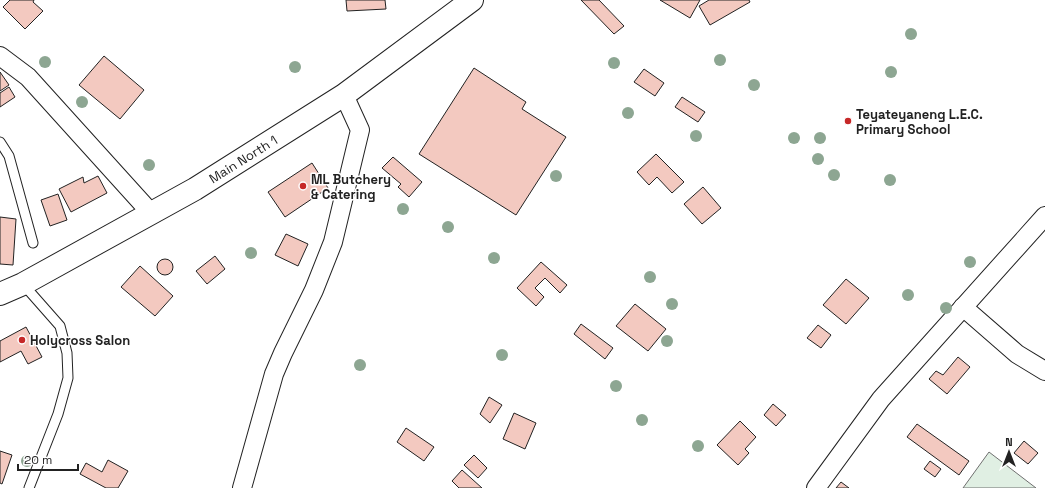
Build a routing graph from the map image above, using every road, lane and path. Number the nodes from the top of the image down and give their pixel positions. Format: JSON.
{"nodes":[{"id":1,"x":472,"y":0,"type":"edge"},
{"id":2,"x":0,"y":56,"type":"edge"},
{"id":3,"x":344,"y":95,"type":"junction"},
{"id":4,"x":0,"y":142,"type":"edge"},
{"id":5,"x":151,"y":213,"type":"junction"},
{"id":6,"x":1045,"y":216,"type":"edge"},
{"id":7,"x":33,"y":243,"type":"dead end"},
{"id":8,"x":23,"y":284,"type":"junction"},
{"id":9,"x":0,"y":294,"type":"edge"},
{"id":10,"x":963,"y":307,"type":"junction"},
{"id":11,"x":1045,"y":372,"type":"edge"},
{"id":12,"x":29,"y":488,"type":"edge"},
{"id":13,"x":242,"y":488,"type":"edge"},
{"id":14,"x":816,"y":488,"type":"edge"}],
"edges":[{"from":1,"to":3,"type":"main road","name":"Main North 1"},
{"from":2,"to":5,"type":"street"},
{"from":3,"to":5,"type":"main road","name":"Main North 1"},
{"from":3,"to":13,"type":"street"},
{"from":4,"to":7,"type":"lane"},
{"from":5,"to":8,"type":"main road","name":"Main North 1"},
{"from":6,"to":10,"type":"street"},
{"from":8,"to":9,"type":"main road","name":"Main North 1"},
{"from":8,"to":12,"type":"lane"},
{"from":10,"to":11,"type":"street"},
{"from":10,"to":14,"type":"street"}]}
